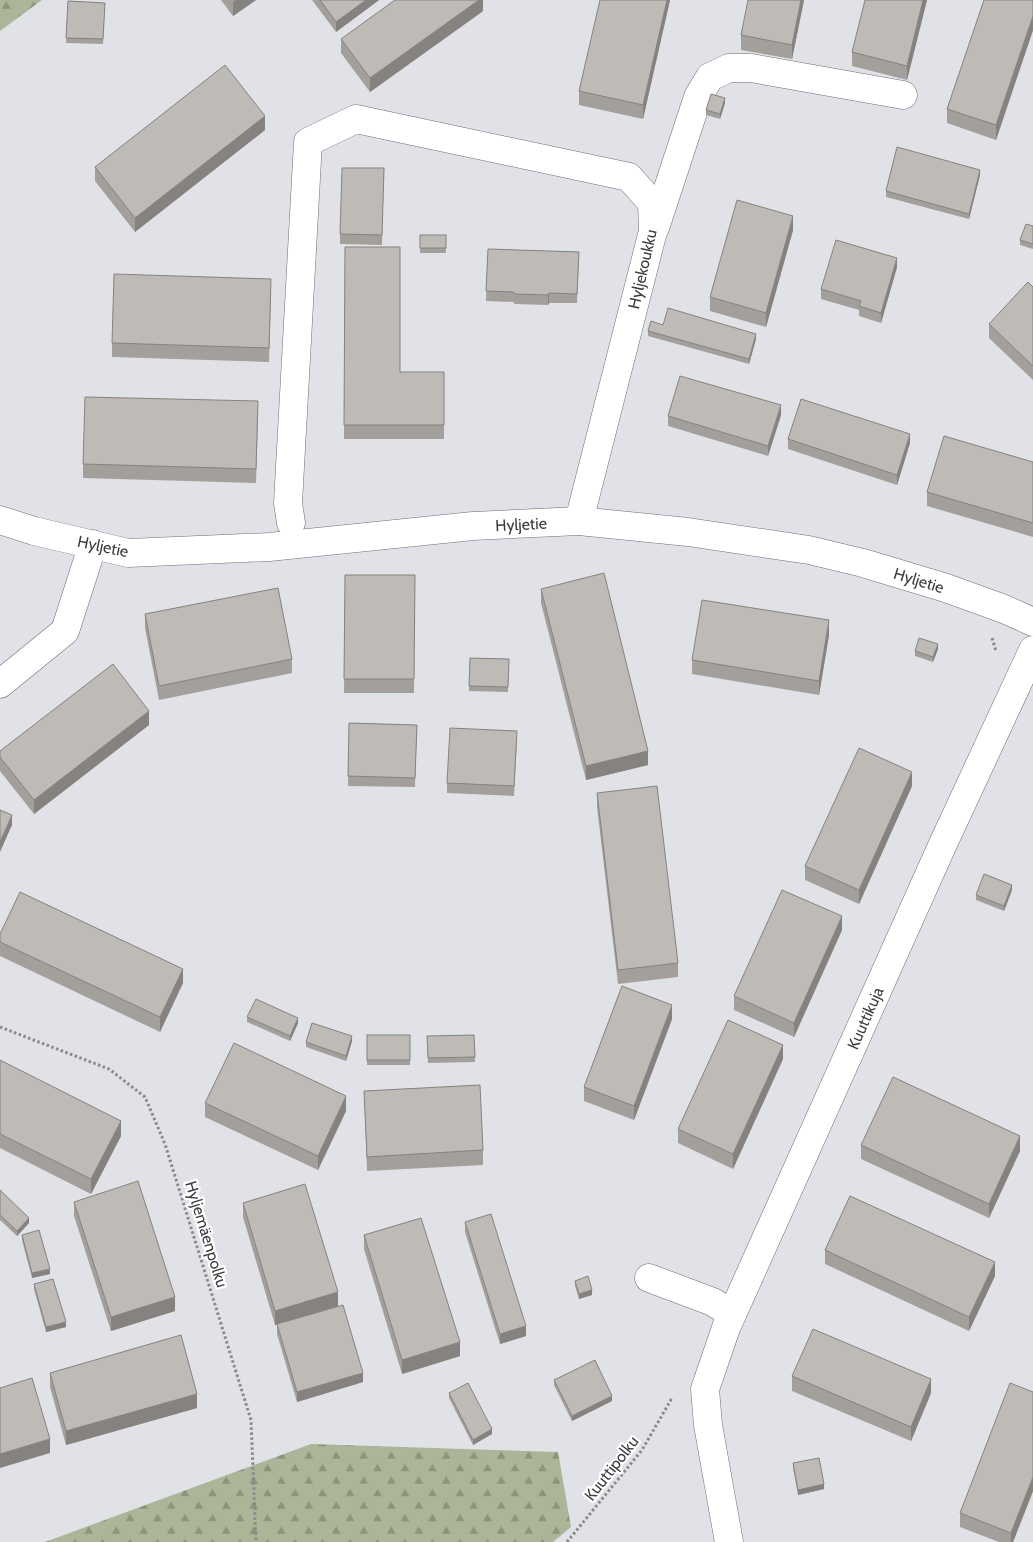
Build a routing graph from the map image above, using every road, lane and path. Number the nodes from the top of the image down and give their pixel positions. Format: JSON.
{"nodes":[{"id":1,"x":903,"y":95,"type":"dead end"},
{"id":2,"x":653,"y":231,"type":"junction"},
{"id":3,"x":0,"y":520,"type":"edge"},
{"id":4,"x":579,"y":521,"type":"junction"},
{"id":5,"x":291,"y":523,"type":"dead end"},
{"id":6,"x":93,"y":544,"type":"junction"},
{"id":7,"x":1033,"y":622,"type":"edge"},
{"id":8,"x":1033,"y":650,"type":"edge"},
{"id":9,"x":0,"y":684,"type":"edge"},
{"id":10,"x":0,"y":1027,"type":"edge"},
{"id":11,"x":649,"y":1278,"type":"dead end"},
{"id":12,"x":732,"y":1314,"type":"junction"},
{"id":13,"x":669,"y":1405,"type":"dead end"},
{"id":14,"x":256,"y":1542,"type":"edge"},
{"id":15,"x":567,"y":1542,"type":"edge"},
{"id":16,"x":729,"y":1542,"type":"edge"}],
"edges":[{"from":1,"to":2,"type":"street"},
{"from":2,"to":4,"type":"street","name":"Hyljekoukku"},
{"from":2,"to":5,"type":"street","name":"Hyljekoukku"},
{"from":3,"to":6,"type":"street","name":"Hyljetie"},
{"from":4,"to":6,"type":"street","name":"Hyljetie"},
{"from":4,"to":7,"type":"street","name":"Hyljetie"},
{"from":6,"to":9,"type":"street"},
{"from":8,"to":12,"type":"street","name":"Kuuttikuja"},
{"from":10,"to":14,"type":"path","name":"Hyljemäenpolku"},
{"from":11,"to":12,"type":"street"},
{"from":12,"to":16,"type":"street","name":"Kuuttikuja"},
{"from":13,"to":15,"type":"path","name":"Kuuttipolku"}]}
